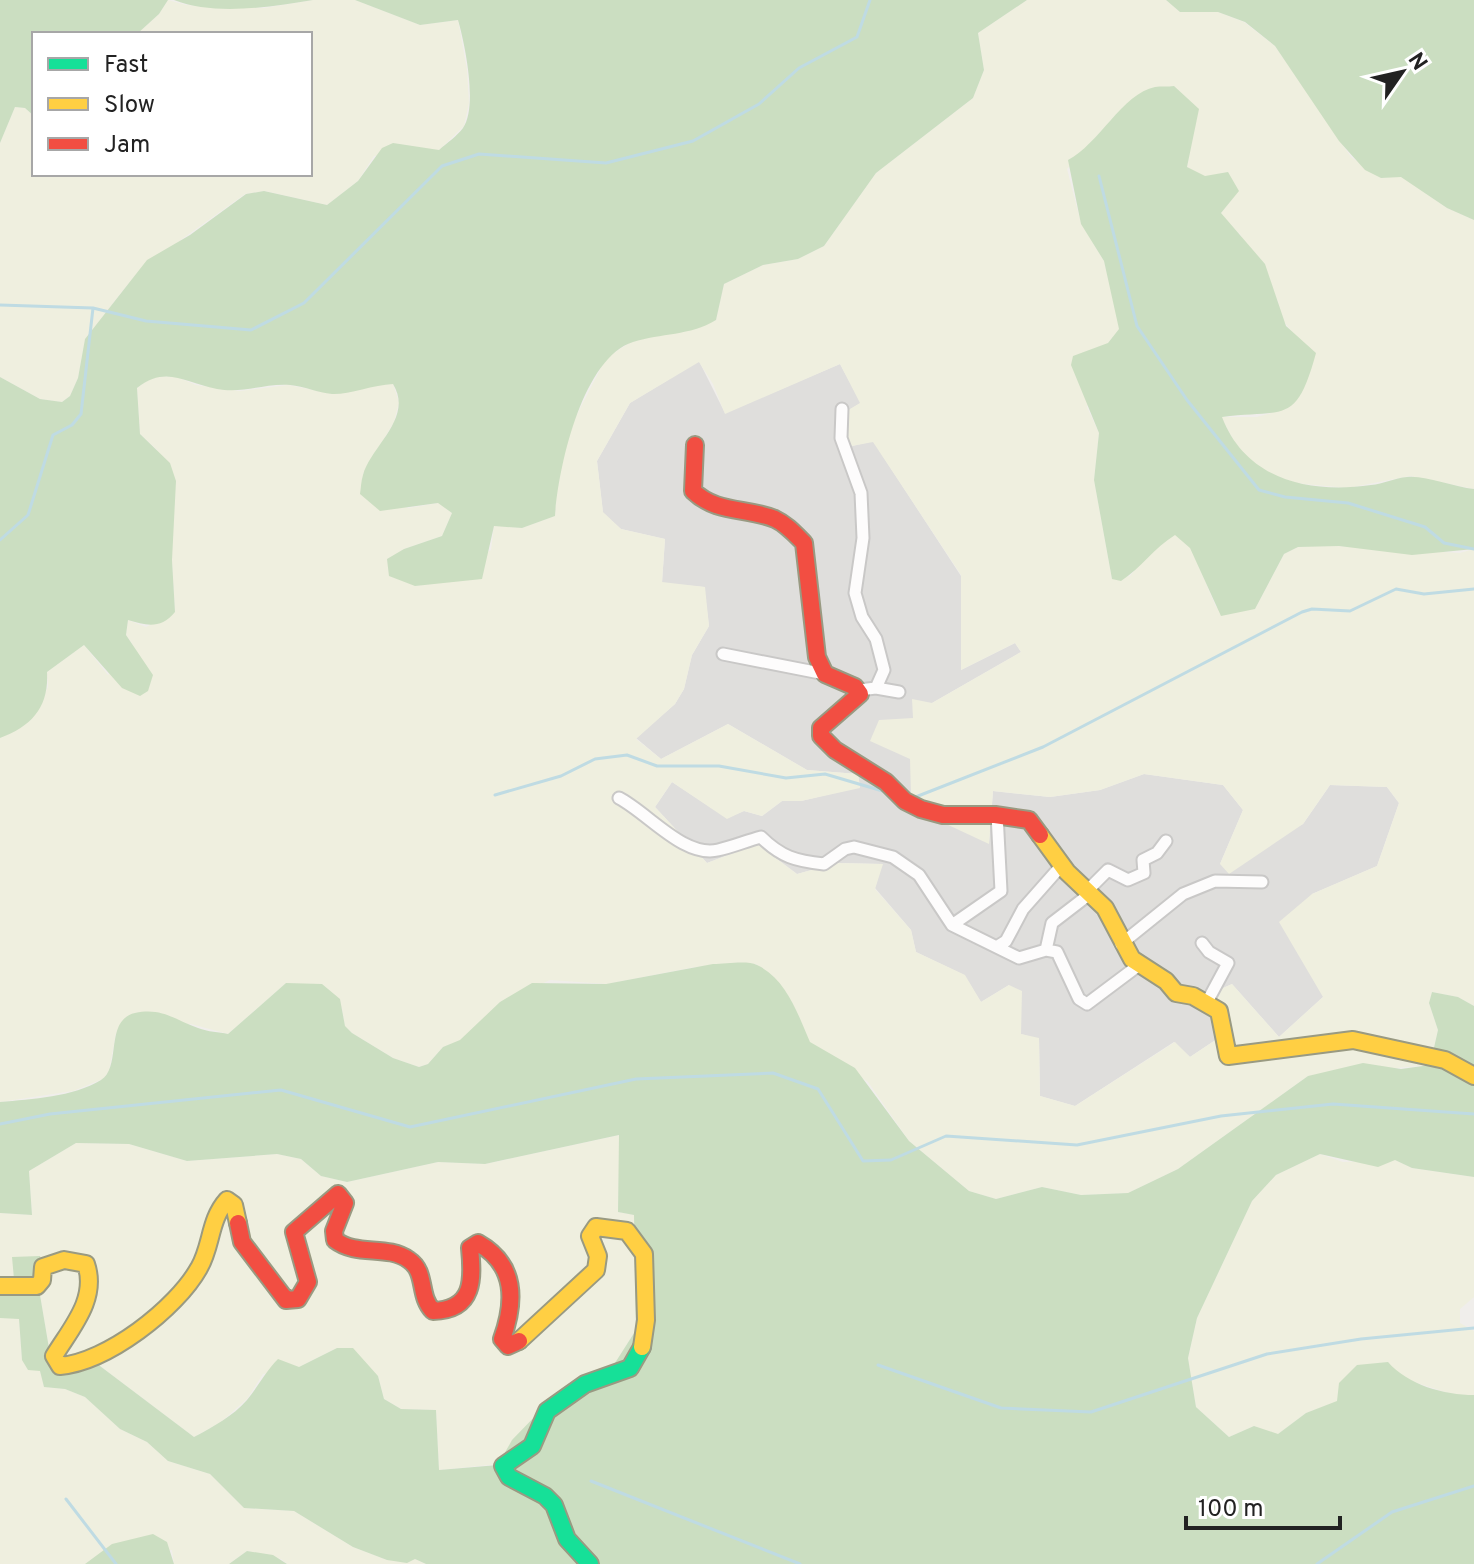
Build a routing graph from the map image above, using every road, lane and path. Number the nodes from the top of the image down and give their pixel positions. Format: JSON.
{"nodes":[{"id":1,"x":842,"y":409,"type":"dead end"},
{"id":2,"x":695,"y":445,"type":"dead end"},
{"id":3,"x":723,"y":654,"type":"dead end"},
{"id":4,"x":825,"y":674,"type":"junction"},
{"id":5,"x":868,"y":689,"type":"junction"},
{"id":6,"x":899,"y":692,"type":"dead end"},
{"id":7,"x":619,"y":798,"type":"dead end"},
{"id":8,"x":997,"y":814,"type":"junction"},
{"id":9,"x":1166,"y":841,"type":"dead end"},
{"id":10,"x":1061,"y":866,"type":"junction"},
{"id":11,"x":1262,"y":882,"type":"dead end"},
{"id":12,"x":1090,"y":891,"type":"junction"},
{"id":13,"x":952,"y":925,"type":"junction"},
{"id":14,"x":1202,"y":943,"type":"dead end"},
{"id":15,"x":1121,"y":944,"type":"junction"},
{"id":16,"x":998,"y":946,"type":"junction"},
{"id":17,"x":1046,"y":950,"type":"junction"},
{"id":18,"x":1139,"y":965,"type":"junction"},
{"id":19,"x":1207,"y":1002,"type":"junction"},
{"id":20,"x":1474,"y":1076,"type":"edge"},
{"id":21,"x":0,"y":1286,"type":"edge"},
{"id":22,"x":590,"y":1564,"type":"edge"}],
"edges":[{"from":1,"to":5,"type":"street"},
{"from":2,"to":4,"type":"street"},
{"from":3,"to":4,"type":"street"},
{"from":4,"to":5,"type":"street"},
{"from":5,"to":6,"type":"street"},
{"from":5,"to":8,"type":"street"},
{"from":7,"to":13,"type":"street"},
{"from":8,"to":10,"type":"street"},
{"from":8,"to":13,"type":"street"},
{"from":9,"to":12,"type":"street"},
{"from":10,"to":12,"type":"street"},
{"from":10,"to":16,"type":"street"},
{"from":11,"to":15,"type":"street"},
{"from":12,"to":15,"type":"street"},
{"from":12,"to":17,"type":"street"},
{"from":13,"to":16,"type":"street"},
{"from":14,"to":19,"type":"street"},
{"from":15,"to":18,"type":"street"},
{"from":16,"to":17,"type":"street"},
{"from":17,"to":18,"type":"street"},
{"from":18,"to":19,"type":"street"},
{"from":19,"to":20,"type":"street"},
{"from":21,"to":22,"type":"street"}]}
